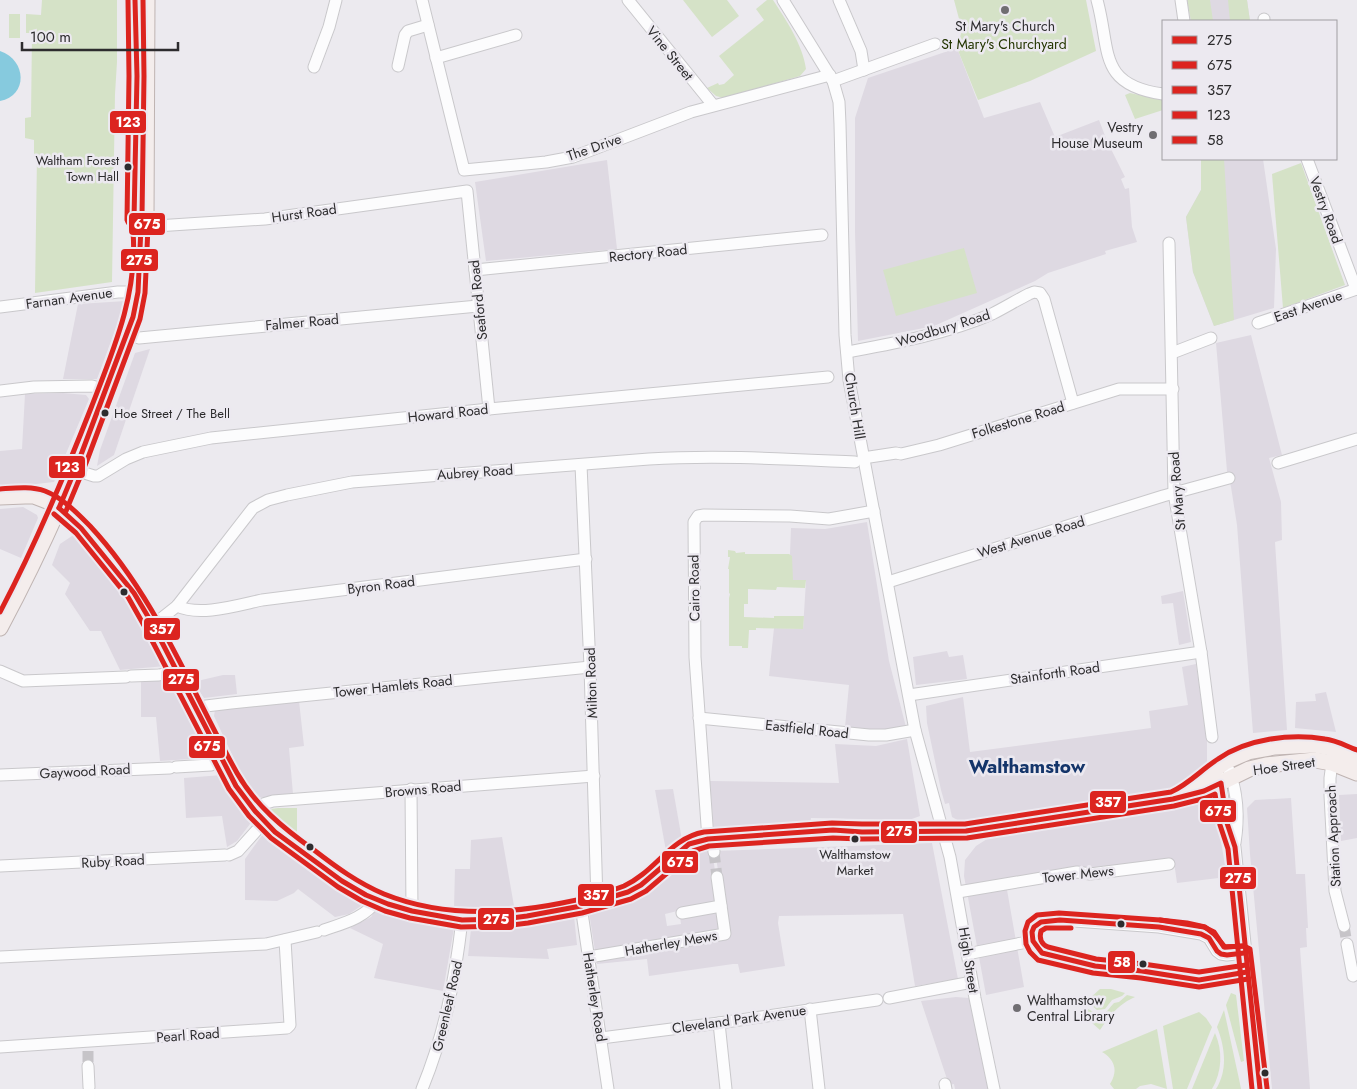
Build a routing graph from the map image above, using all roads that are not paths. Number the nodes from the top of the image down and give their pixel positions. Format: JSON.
{"nodes":[{"id":1,"x":135,"y":0,"type":"edge"},
{"id":2,"x":147,"y":0,"type":"edge"},
{"id":3,"x":336,"y":0,"type":"edge"},
{"id":4,"x":423,"y":0,"type":"edge"},
{"id":5,"x":628,"y":0,"type":"edge"},
{"id":6,"x":783,"y":0,"type":"edge"},
{"id":7,"x":840,"y":0,"type":"edge"},
{"id":8,"x":1181,"y":0,"type":"edge"},
{"id":9,"x":1100,"y":1,"type":"edge"},
{"id":10,"x":1184,"y":20,"type":"edge"},
{"id":11,"x":428,"y":25,"type":"junction"},
{"id":12,"x":516,"y":36,"type":"dead end"},
{"id":13,"x":935,"y":44,"type":"dead end"},
{"id":14,"x":436,"y":58,"type":"junction"},
{"id":15,"x":398,"y":66,"type":"dead end"},
{"id":16,"x":314,"y":67,"type":"dead end"},
{"id":17,"x":864,"y":70,"type":"junction"},
{"id":18,"x":832,"y":78,"type":"junction"},
{"id":19,"x":1162,"y":94,"type":"edge"},
{"id":20,"x":713,"y":105,"type":"junction"},
{"id":21,"x":1307,"y":160,"type":"edge"},
{"id":22,"x":467,"y":191,"type":"joint"},
{"id":23,"x":142,"y":227,"type":"junction"},
{"id":24,"x":822,"y":235,"type":"dead end"},
{"id":25,"x":1169,"y":243,"type":"dead end"},
{"id":26,"x":475,"y":270,"type":"junction"},
{"id":27,"x":1356,"y":289,"type":"edge"},
{"id":28,"x":138,"y":292,"type":"junction"},
{"id":29,"x":478,"y":306,"type":"junction"},
{"id":30,"x":0,"y":307,"type":"edge"},
{"id":31,"x":1258,"y":322,"type":"dead end"},
{"id":32,"x":127,"y":334,"type":"junction"},
{"id":33,"x":1211,"y":338,"type":"dead end"},
{"id":34,"x":846,"y":352,"type":"junction"},
{"id":35,"x":1172,"y":352,"type":"junction"},
{"id":36,"x":828,"y":377,"type":"dead end"},
{"id":37,"x":1173,"y":389,"type":"junction"},
{"id":38,"x":106,"y":390,"type":"junction"},
{"id":39,"x":0,"y":391,"type":"edge"},
{"id":40,"x":1073,"y":404,"type":"junction"},
{"id":41,"x":489,"y":409,"type":"junction"},
{"id":42,"x":1357,"y":439,"type":"edge"},
{"id":43,"x":859,"y":460,"type":"junction"},
{"id":44,"x":1278,"y":463,"type":"dead end"},
{"id":45,"x":581,"y":465,"type":"junction"},
{"id":46,"x":80,"y":472,"type":"junction"},
{"id":47,"x":1229,"y":478,"type":"dead end"},
{"id":48,"x":1174,"y":493,"type":"junction"},
{"id":49,"x":0,"y":497,"type":"edge"},
{"id":50,"x":59,"y":508,"type":"junction"},
{"id":51,"x":874,"y":511,"type":"junction"},
{"id":52,"x":586,"y":559,"type":"junction"},
{"id":53,"x":888,"y":582,"type":"junction"},
{"id":54,"x":177,"y":606,"type":"junction"},
{"id":55,"x":1,"y":624,"type":"edge"},
{"id":56,"x":153,"y":625,"type":"junction"},
{"id":57,"x":1201,"y":652,"type":"junction"},
{"id":58,"x":590,"y":667,"type":"junction"},
{"id":59,"x":177,"y":670,"type":"junction"},
{"id":60,"x":0,"y":671,"type":"edge"},
{"id":61,"x":909,"y":695,"type":"junction"},
{"id":62,"x":197,"y":710,"type":"junction"},
{"id":63,"x":699,"y":718,"type":"junction"},
{"id":64,"x":915,"y":730,"type":"junction"},
{"id":65,"x":1212,"y":737,"type":"dead end"},
{"id":66,"x":1297,"y":753,"type":"junction"},
{"id":67,"x":1334,"y":756,"type":"junction"},
{"id":68,"x":1357,"y":758,"type":"edge"},
{"id":69,"x":222,"y":759,"type":"junction"},
{"id":70,"x":1221,"y":765,"type":"junction"},
{"id":71,"x":1357,"y":773,"type":"edge"},
{"id":72,"x":0,"y":775,"type":"edge"},
{"id":73,"x":594,"y":776,"type":"junction"},
{"id":74,"x":1226,"y":781,"type":"junction"},
{"id":75,"x":412,"y":789,"type":"junction"},
{"id":76,"x":1183,"y":795,"type":"junction"},
{"id":77,"x":260,"y":816,"type":"junction"},
{"id":78,"x":944,"y":831,"type":"junction"},
{"id":79,"x":711,"y":843,"type":"junction"},
{"id":80,"x":1169,"y":864,"type":"dead end"},
{"id":81,"x":0,"y":866,"type":"edge"},
{"id":82,"x":717,"y":877,"type":"tunnel mouth"},
{"id":83,"x":958,"y":892,"type":"junction"},
{"id":84,"x":377,"y":900,"type":"junction"},
{"id":85,"x":597,"y":902,"type":"junction"},
{"id":86,"x":581,"y":906,"type":"junction"},
{"id":87,"x":721,"y":906,"type":"junction"},
{"id":88,"x":412,"y":911,"type":"junction"},
{"id":89,"x":682,"y":913,"type":"dead end"},
{"id":90,"x":462,"y":920,"type":"junction"},
{"id":91,"x":1344,"y":926,"type":"tunnel mouth"},
{"id":92,"x":285,"y":940,"type":"junction"},
{"id":93,"x":1022,"y":943,"type":"dead end"},
{"id":94,"x":1347,"y":944,"type":"tunnel mouth"},
{"id":95,"x":1244,"y":952,"type":"junction"},
{"id":96,"x":967,"y":954,"type":"junction"},
{"id":97,"x":589,"y":956,"type":"junction"},
{"id":98,"x":0,"y":958,"type":"edge"},
{"id":99,"x":1247,"y":972,"type":"junction"},
{"id":100,"x":1353,"y":976,"type":"dead end"},
{"id":101,"x":972,"y":982,"type":"junction"},
{"id":102,"x":810,"y":1009,"type":"junction"},
{"id":103,"x":718,"y":1023,"type":"junction"},
{"id":104,"x":601,"y":1038,"type":"junction"},
{"id":105,"x":0,"y":1047,"type":"edge"},
{"id":106,"x":88,"y":1066,"type":"tunnel mouth"},
{"id":107,"x":89,"y":1088,"type":"dead end"},
{"id":108,"x":422,"y":1089,"type":"edge"},
{"id":109,"x":608,"y":1089,"type":"edge"},
{"id":110,"x":726,"y":1089,"type":"edge"},
{"id":111,"x":819,"y":1089,"type":"edge"},
{"id":112,"x":994,"y":1089,"type":"edge"},
{"id":113,"x":1260,"y":1089,"type":"edge"}],
"edges":[{"from":1,"to":23,"type":"main road"},
{"from":2,"to":23,"type":"main road"},
{"from":3,"to":16,"type":"street"},
{"from":4,"to":11,"type":"street","name":"The Drive"},
{"from":5,"to":20,"type":"street","name":"Vine Street"},
{"from":6,"to":18,"type":"street","name":"Church Hill"},
{"from":7,"to":17,"type":"street"},
{"from":8,"to":10,"type":"street"},
{"from":9,"to":19,"type":"street"},
{"from":11,"to":14,"type":"street","name":"The Drive"},
{"from":11,"to":15,"type":"street"},
{"from":12,"to":14,"type":"street"},
{"from":13,"to":17,"type":"street"},
{"from":14,"to":20,"type":"street","name":"The Drive"},
{"from":17,"to":18,"type":"street"},
{"from":18,"to":20,"type":"street","name":"The Drive"},
{"from":18,"to":34,"type":"street","name":"Church Hill"},
{"from":21,"to":27,"type":"street","name":"Vestry Road"},
{"from":22,"to":23,"type":"street","name":"Hurst Road"},
{"from":22,"to":26,"type":"street","name":"Seaford Road"},
{"from":23,"to":28,"type":"main road"},
{"from":24,"to":26,"type":"street","name":"Rectory Road"},
{"from":25,"to":35,"type":"street","name":"St Mary Road"},
{"from":26,"to":29,"type":"street","name":"Seaford Road"},
{"from":27,"to":31,"type":"street","name":"East Avenue"},
{"from":28,"to":30,"type":"street","name":"Farnan Avenue"},
{"from":28,"to":32,"type":"main road"},
{"from":29,"to":32,"type":"street","name":"Falmer Road"},
{"from":29,"to":41,"type":"street","name":"Seaford Road"},
{"from":32,"to":38,"type":"main road"},
{"from":33,"to":35,"type":"street"},
{"from":34,"to":40,"type":"street","name":"Woodbury Road"},
{"from":34,"to":43,"type":"street","name":"Church Hill"},
{"from":35,"to":37,"type":"street","name":"St Mary Road"},
{"from":36,"to":41,"type":"street","name":"Howard Road"},
{"from":37,"to":40,"type":"street","name":"Folkestone Road"},
{"from":37,"to":48,"type":"street","name":"St Mary Road"},
{"from":38,"to":39,"type":"street"},
{"from":38,"to":46,"type":"main road"},
{"from":40,"to":43,"type":"street","name":"Folkestone Road"},
{"from":41,"to":46,"type":"street","name":"Howard Road"},
{"from":42,"to":44,"type":"street"},
{"from":43,"to":45,"type":"street","name":"Aubrey Road"},
{"from":43,"to":51,"type":"street","name":"Church Hill"},
{"from":45,"to":52,"type":"street","name":"Milton Road"},
{"from":45,"to":54,"type":"street","name":"Aubrey Road"},
{"from":46,"to":50,"type":"main road"},
{"from":47,"to":48,"type":"street","name":"West Avenue Road"},
{"from":48,"to":53,"type":"street","name":"West Avenue Road"},
{"from":48,"to":57,"type":"street","name":"St Mary Road"},
{"from":49,"to":50,"type":"main road","name":"Hoe Street"},
{"from":50,"to":55,"type":"main road"},
{"from":50,"to":56,"type":"main road","name":"Hoe Street"},
{"from":51,"to":53,"type":"street","name":"Church Hill"},
{"from":51,"to":63,"type":"street","name":"Cairo Road"},
{"from":52,"to":54,"type":"street","name":"Byron Road"},
{"from":52,"to":58,"type":"street","name":"Milton Road"},
{"from":53,"to":61,"type":"street","name":"Church Hill"},
{"from":54,"to":56,"type":"street","name":"Aubrey Road"},
{"from":56,"to":59,"type":"main road","name":"Hoe Street"},
{"from":57,"to":61,"type":"street","name":"Stainforth Road"},
{"from":57,"to":65,"type":"street","name":"St Mary Road"},
{"from":58,"to":62,"type":"street","name":"Tower Hamlets Road"},
{"from":58,"to":73,"type":"street","name":"Milton Road"},
{"from":59,"to":60,"type":"street"},
{"from":59,"to":62,"type":"main road","name":"Hoe Street"},
{"from":61,"to":64,"type":"street","name":"Church Hill"},
{"from":62,"to":69,"type":"main road","name":"Hoe Street"},
{"from":63,"to":64,"type":"street","name":"Eastfield Road"},
{"from":63,"to":79,"type":"street","name":"Cairo Road"},
{"from":64,"to":78,"type":"street","name":"Church Hill"},
{"from":66,"to":67,"type":"main road","name":"Hoe Street"},
{"from":66,"to":70,"type":"main road","name":"Hoe Street"},
{"from":66,"to":74,"type":"main road","name":"Hoe Street"},
{"from":67,"to":68,"type":"main road","name":"Hoe Street"},
{"from":67,"to":71,"type":"main road","name":"Hoe Street"},
{"from":67,"to":91,"type":"street","name":"Station Approach"},
{"from":69,"to":72,"type":"street","name":"Gaywood Road"},
{"from":69,"to":77,"type":"main road","name":"Hoe Street"},
{"from":70,"to":74,"type":"street"},
{"from":70,"to":76,"type":"main road","name":"Hoe Street"},
{"from":73,"to":75,"type":"street","name":"Browns Road"},
{"from":73,"to":85,"type":"street","name":"Milton Road"},
{"from":74,"to":76,"type":"main road","name":"Hoe Street"},
{"from":74,"to":95,"type":"street"},
{"from":75,"to":77,"type":"street","name":"Browns Road"},
{"from":75,"to":88,"type":"street"},
{"from":76,"to":78,"type":"main road","name":"Hoe Street"},
{"from":77,"to":81,"type":"street","name":"Ruby Road"},
{"from":77,"to":84,"type":"main road","name":"Hoe Street"},
{"from":78,"to":79,"type":"main road","name":"Hoe Street"},
{"from":78,"to":83,"type":"street","name":"High Street"},
{"from":79,"to":85,"type":"main road","name":"Hoe Street"},
{"from":80,"to":83,"type":"street","name":"Tower Mews"},
{"from":82,"to":87,"type":"street","name":"Hatherley Mews"},
{"from":83,"to":96,"type":"street","name":"High Street"},
{"from":84,"to":88,"type":"main road","name":"Hoe Street"},
{"from":84,"to":92,"type":"street"},
{"from":85,"to":86,"type":"main road","name":"Hoe Street"},
{"from":86,"to":90,"type":"main road","name":"Hoe Street"},
{"from":86,"to":97,"type":"street","name":"Hatherley Road"},
{"from":87,"to":89,"type":"street","name":"Hatherley Mews"},
{"from":87,"to":97,"type":"street","name":"Hatherley Mews"},
{"from":88,"to":90,"type":"main road","name":"Hoe Street"},
{"from":90,"to":108,"type":"street","name":"Greenleaf Road"},
{"from":92,"to":98,"type":"street"},
{"from":92,"to":105,"type":"street","name":"Pearl Road"},
{"from":93,"to":96,"type":"street"},
{"from":94,"to":100,"type":"street"},
{"from":95,"to":99,"type":"street"},
{"from":95,"to":99,"type":"street"},
{"from":96,"to":101,"type":"street","name":"High Street"},
{"from":97,"to":104,"type":"street","name":"Hatherley Road"},
{"from":99,"to":113,"type":"street"},
{"from":101,"to":102,"type":"street","name":"Cleveland Park Avenue"},
{"from":101,"to":112,"type":"street","name":"High Street"},
{"from":102,"to":103,"type":"street","name":"Cleveland Park Avenue"},
{"from":102,"to":111,"type":"street"},
{"from":103,"to":104,"type":"street","name":"Cleveland Park Avenue"},
{"from":103,"to":110,"type":"street"},
{"from":104,"to":109,"type":"street","name":"Hatherley Road"},
{"from":106,"to":107,"type":"street"}]}
